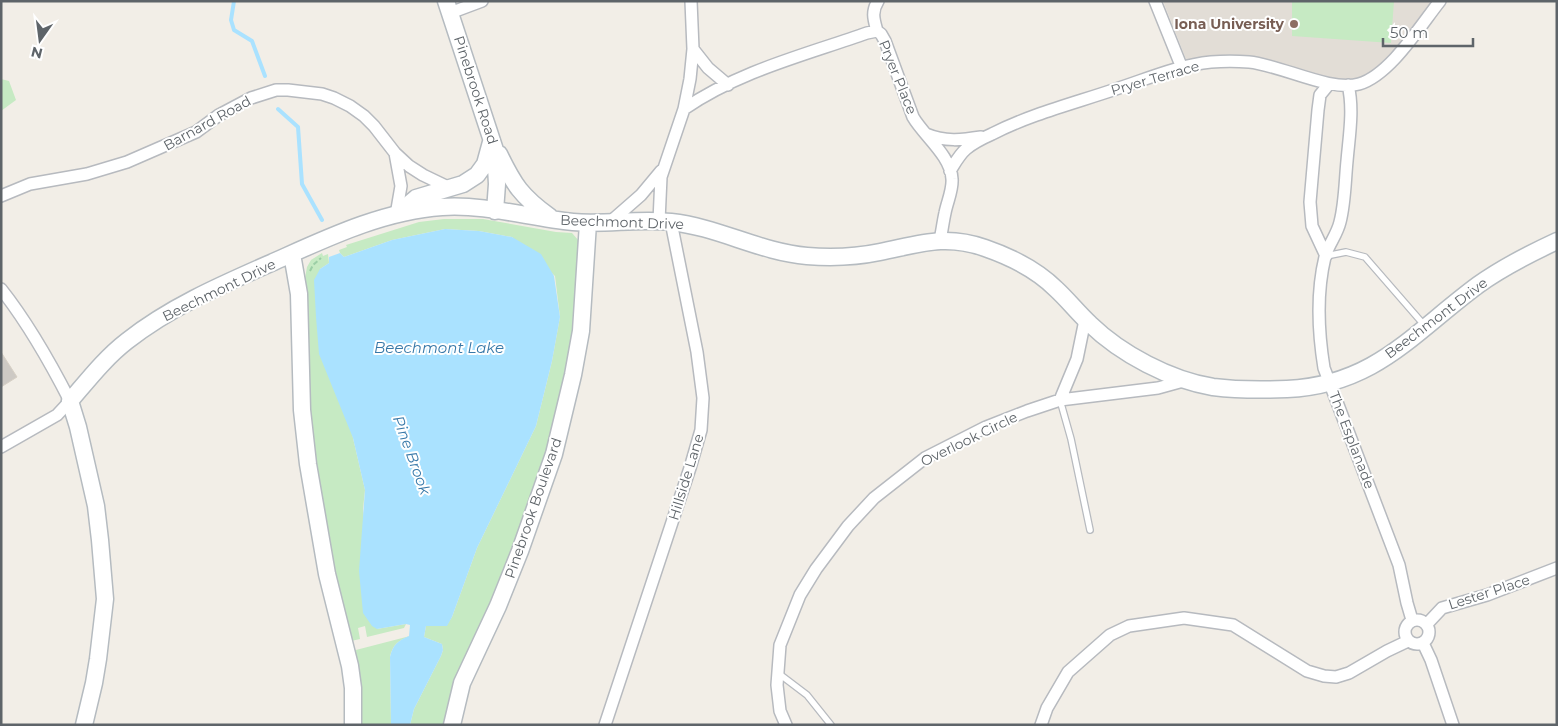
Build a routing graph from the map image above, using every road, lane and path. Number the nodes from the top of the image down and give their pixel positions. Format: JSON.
{"nodes":[{"id":1,"x":482,"y":1,"type":"edge"},
{"id":2,"x":691,"y":1,"type":"edge"},
{"id":3,"x":878,"y":1,"type":"edge"},
{"id":4,"x":1155,"y":1,"type":"edge"},
{"id":5,"x":1440,"y":1,"type":"edge"},
{"id":6,"x":448,"y":7,"type":"edge"},
{"id":7,"x":877,"y":31,"type":"junction"},
{"id":8,"x":693,"y":49,"type":"junction"},
{"id":9,"x":1182,"y":68,"type":"junction"},
{"id":10,"x":728,"y":84,"type":"junction"},
{"id":11,"x":1329,"y":84,"type":"junction"},
{"id":12,"x":1348,"y":85,"type":"junction"},
{"id":13,"x":684,"y":109,"type":"junction"},
{"id":14,"x":925,"y":133,"type":"junction"},
{"id":15,"x":988,"y":136,"type":"junction"},
{"id":16,"x":493,"y":140,"type":"junction"},
{"id":17,"x":395,"y":153,"type":"junction"},
{"id":18,"x":664,"y":167,"type":"junction"},
{"id":19,"x":950,"y":171,"type":"junction"},
{"id":20,"x":450,"y":188,"type":"junction"},
{"id":21,"x":1,"y":196,"type":"edge"},
{"id":22,"x":495,"y":211,"type":"junction"},
{"id":23,"x":396,"y":215,"type":"junction"},
{"id":24,"x":553,"y":220,"type":"junction"},
{"id":25,"x":665,"y":222,"type":"junction"},
{"id":26,"x":588,"y":223,"type":"junction"},
{"id":27,"x":608,"y":224,"type":"junction"},
{"id":28,"x":940,"y":240,"type":"junction"},
{"id":29,"x":1557,"y":241,"type":"edge"},
{"id":30,"x":292,"y":254,"type":"junction"},
{"id":31,"x":324,"y":254,"type":"dead end"},
{"id":32,"x":1326,"y":256,"type":"junction"},
{"id":33,"x":310,"y":272,"type":"dead end"},
{"id":34,"x":1,"y":289,"type":"edge"},
{"id":35,"x":1085,"y":320,"type":"junction"},
{"id":36,"x":1426,"y":327,"type":"junction"},
{"id":37,"x":1187,"y":380,"type":"junction"},
{"id":38,"x":1330,"y":383,"type":"junction"},
{"id":39,"x":1060,"y":400,"type":"junction"},
{"id":40,"x":70,"y":401,"type":"junction"},
{"id":41,"x":1,"y":447,"type":"edge"},
{"id":42,"x":1090,"y":530,"type":"dead end"},
{"id":43,"x":1557,"y":568,"type":"edge"},
{"id":44,"x":1412,"y":620,"type":"junction"},
{"id":45,"x":1427,"y":624,"type":"junction"},
{"id":46,"x":1408,"y":641,"type":"junction"},
{"id":47,"x":1423,"y":643,"type":"junction"},
{"id":48,"x":778,"y":673,"type":"junction"},
{"id":49,"x":84,"y":725,"type":"edge"},
{"id":50,"x":353,"y":725,"type":"edge"},
{"id":51,"x":452,"y":725,"type":"edge"},
{"id":52,"x":606,"y":725,"type":"edge"},
{"id":53,"x":786,"y":725,"type":"edge"},
{"id":54,"x":832,"y":725,"type":"edge"},
{"id":55,"x":1041,"y":725,"type":"edge"},
{"id":56,"x":1453,"y":725,"type":"edge"}],
"edges":[{"from":1,"to":6,"type":"street"},
{"from":2,"to":8,"type":"street"},
{"from":3,"to":7,"type":"street"},
{"from":4,"to":9,"type":"street"},
{"from":5,"to":12,"type":"street","name":"Pryer Terrace"},
{"from":6,"to":16,"type":"street","name":"Pinebrook Road"},
{"from":7,"to":10,"type":"street","name":"Pryer Place"},
{"from":7,"to":14,"type":"street","name":"Pryer Place"},
{"from":8,"to":10,"type":"street"},
{"from":8,"to":13,"type":"street"},
{"from":9,"to":11,"type":"street","name":"Pryer Terrace"},
{"from":9,"to":15,"type":"street","name":"Pryer Terrace"},
{"from":10,"to":13,"type":"street","name":"Pryer Place"},
{"from":11,"to":12,"type":"street","name":"Pryer Terrace"},
{"from":11,"to":32,"type":"street"},
{"from":12,"to":32,"type":"street","name":"The Esplanade"},
{"from":13,"to":18,"type":"street"},
{"from":14,"to":15,"type":"street","name":"Pryer Terrace"},
{"from":14,"to":19,"type":"street","name":"Pryer Place"},
{"from":15,"to":19,"type":"street","name":"Pryer Terrace"},
{"from":16,"to":20,"type":"street"},
{"from":16,"to":22,"type":"street","name":"Pinebrook Road"},
{"from":16,"to":24,"type":"street"},
{"from":17,"to":20,"type":"street","name":"Barnard Road"},
{"from":17,"to":21,"type":"street","name":"Barnard Road"},
{"from":17,"to":23,"type":"street","name":"Barnard Road"},
{"from":18,"to":25,"type":"street","name":"Hillside Lane"},
{"from":18,"to":27,"type":"street"},
{"from":19,"to":28,"type":"street"},
{"from":20,"to":23,"type":"street"},
{"from":22,"to":23,"type":"street","name":"Beechmont Drive"},
{"from":22,"to":24,"type":"street","name":"Beechmont Drive"},
{"from":23,"to":30,"type":"street","name":"Beechmont Drive"},
{"from":24,"to":26,"type":"street","name":"Beechmont Drive"},
{"from":25,"to":27,"type":"street","name":"Beechmont Drive"},
{"from":25,"to":28,"type":"street","name":"Beechmont Drive"},
{"from":25,"to":52,"type":"street","name":"Hillside Lane"},
{"from":26,"to":27,"type":"street","name":"Beechmont Drive"},
{"from":26,"to":51,"type":"street","name":"Pinebrook Boulevard"},
{"from":28,"to":35,"type":"street","name":"Beechmont Drive"},
{"from":29,"to":36,"type":"street","name":"Beechmont Drive"},
{"from":30,"to":40,"type":"street","name":"Beechmont Drive"},
{"from":30,"to":50,"type":"street"},
{"from":31,"to":33,"type":"path"},
{"from":32,"to":36,"type":"lane"},
{"from":32,"to":38,"type":"street","name":"The Esplanade"},
{"from":34,"to":40,"type":"street"},
{"from":35,"to":37,"type":"street","name":"Beechmont Drive"},
{"from":35,"to":39,"type":"street"},
{"from":36,"to":38,"type":"street","name":"Beechmont Drive"},
{"from":37,"to":38,"type":"street","name":"Beechmont Drive"},
{"from":37,"to":39,"type":"street","name":"Overlook Circle"},
{"from":38,"to":44,"type":"street","name":"The Esplanade"},
{"from":39,"to":42,"type":"lane"},
{"from":39,"to":48,"type":"street","name":"Overlook Circle"},
{"from":40,"to":41,"type":"street"},
{"from":40,"to":49,"type":"street"},
{"from":43,"to":45,"type":"street","name":"Lester Place"},
{"from":44,"to":45,"type":"street"},
{"from":44,"to":46,"type":"street","name":"The Esplanade"},
{"from":45,"to":47,"type":"street"},
{"from":46,"to":47,"type":"street"},
{"from":46,"to":55,"type":"street"},
{"from":47,"to":56,"type":"street"},
{"from":48,"to":53,"type":"street","name":"Overlook Circle"},
{"from":48,"to":54,"type":"lane"}]}
